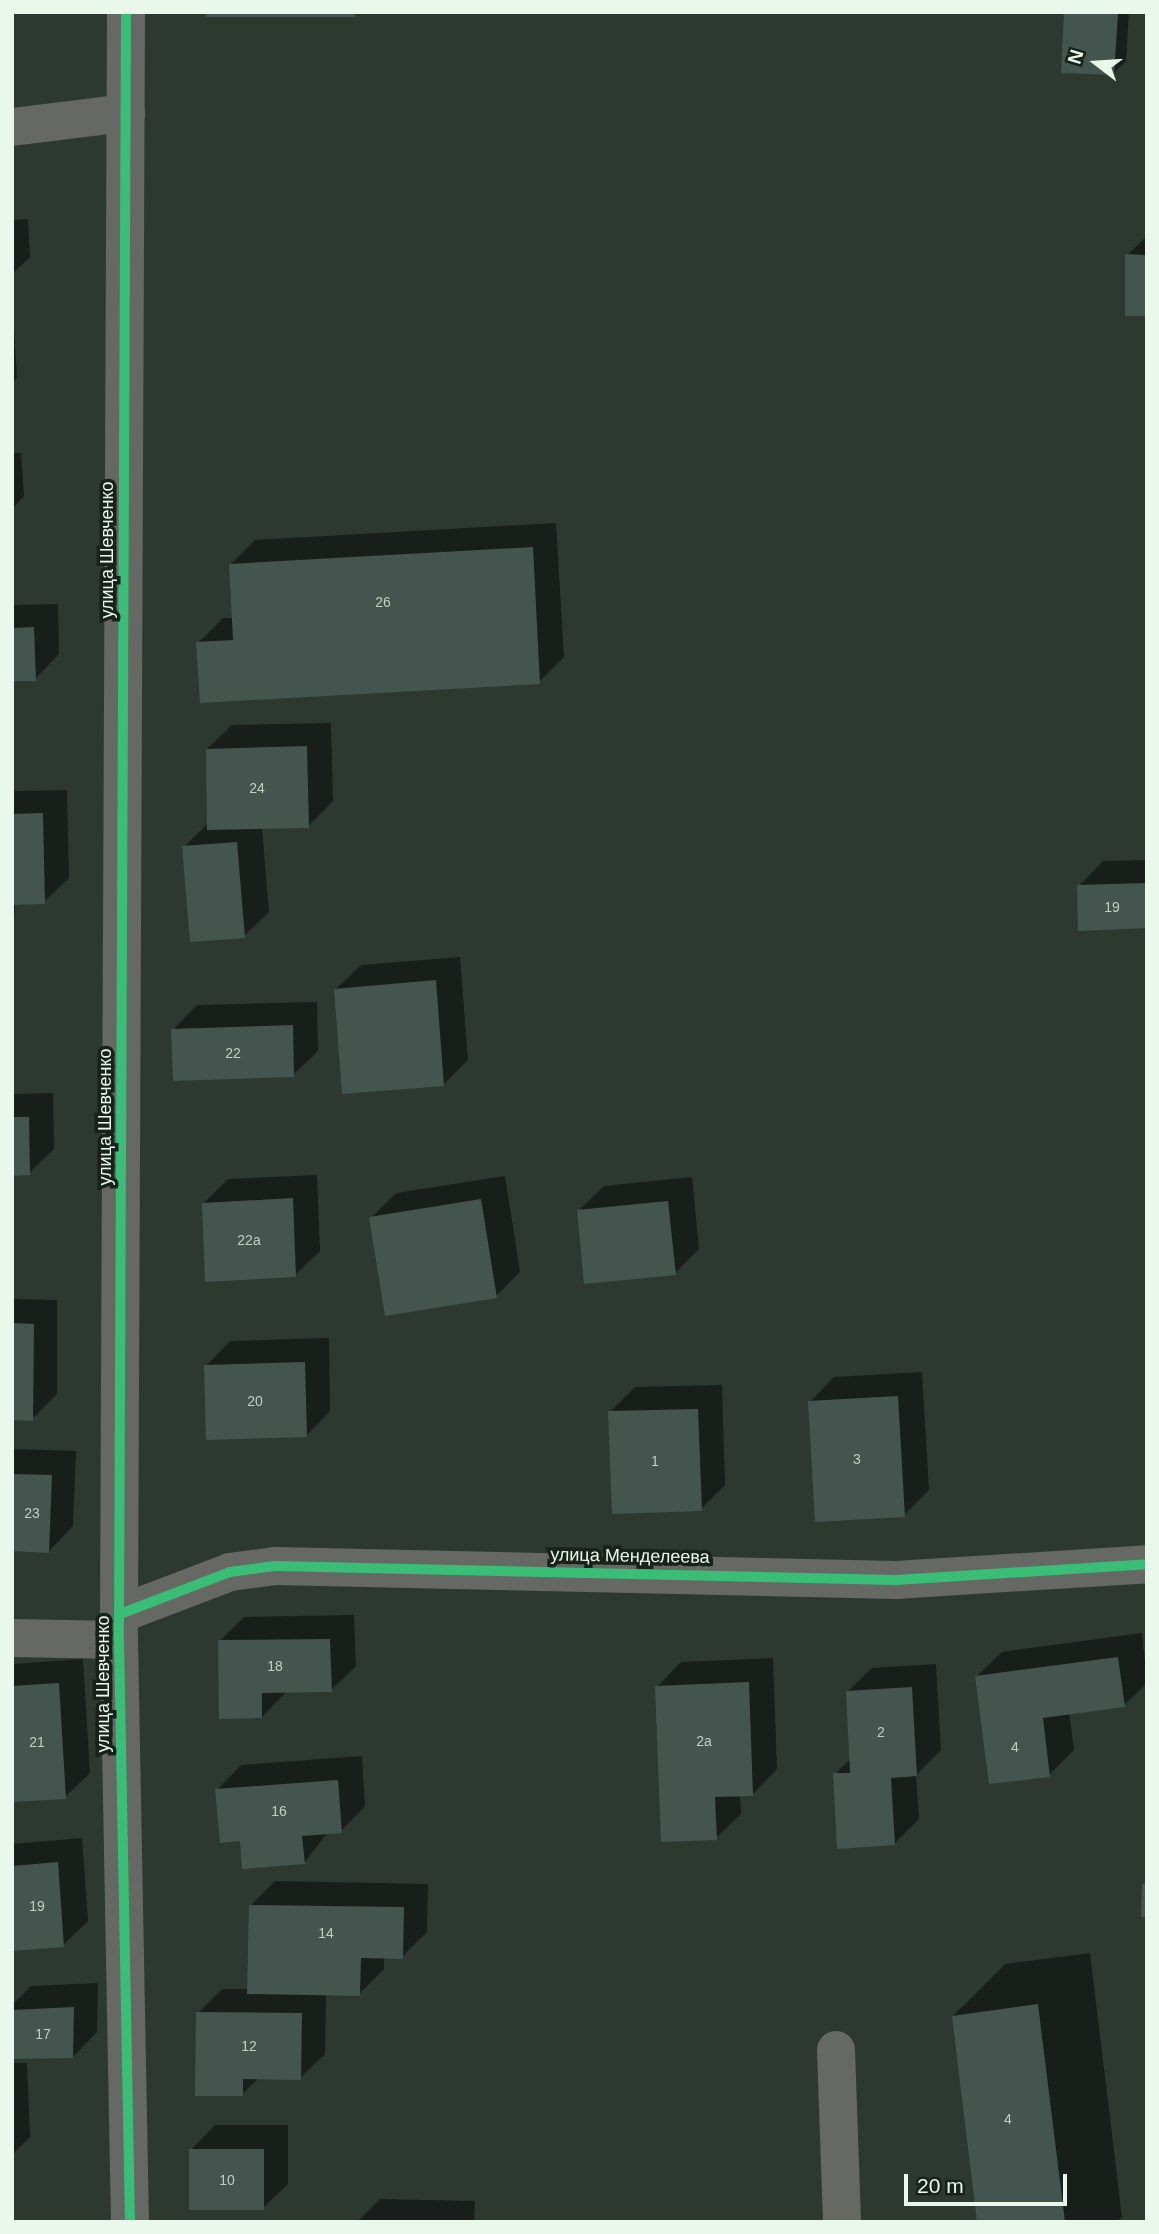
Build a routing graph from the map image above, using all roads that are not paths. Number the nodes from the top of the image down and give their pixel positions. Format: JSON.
{"nodes":[{"id":1,"x":126,"y":12,"type":"edge"},
{"id":2,"x":126,"y":113,"type":"junction"},
{"id":3,"x":12,"y":127,"type":"edge"},
{"id":4,"x":1147,"y":1564,"type":"edge"},
{"id":5,"x":120,"y":1627,"type":"junction"},
{"id":6,"x":12,"y":1638,"type":"edge"},
{"id":7,"x":836,"y":2050,"type":"dead end"},
{"id":8,"x":130,"y":2222,"type":"edge"},
{"id":9,"x":842,"y":2222,"type":"edge"}],
"edges":[{"from":1,"to":2,"type":"street","name":"улица Шевченко"},
{"from":2,"to":3,"type":"street"},
{"from":2,"to":5,"type":"street","name":"улица Шевченко"},
{"from":4,"to":5,"type":"street","name":"улица Менделеева"},
{"from":5,"to":6,"type":"street"},
{"from":5,"to":8,"type":"street","name":"улица Шевченко"},
{"from":7,"to":9,"type":"street"}]}
